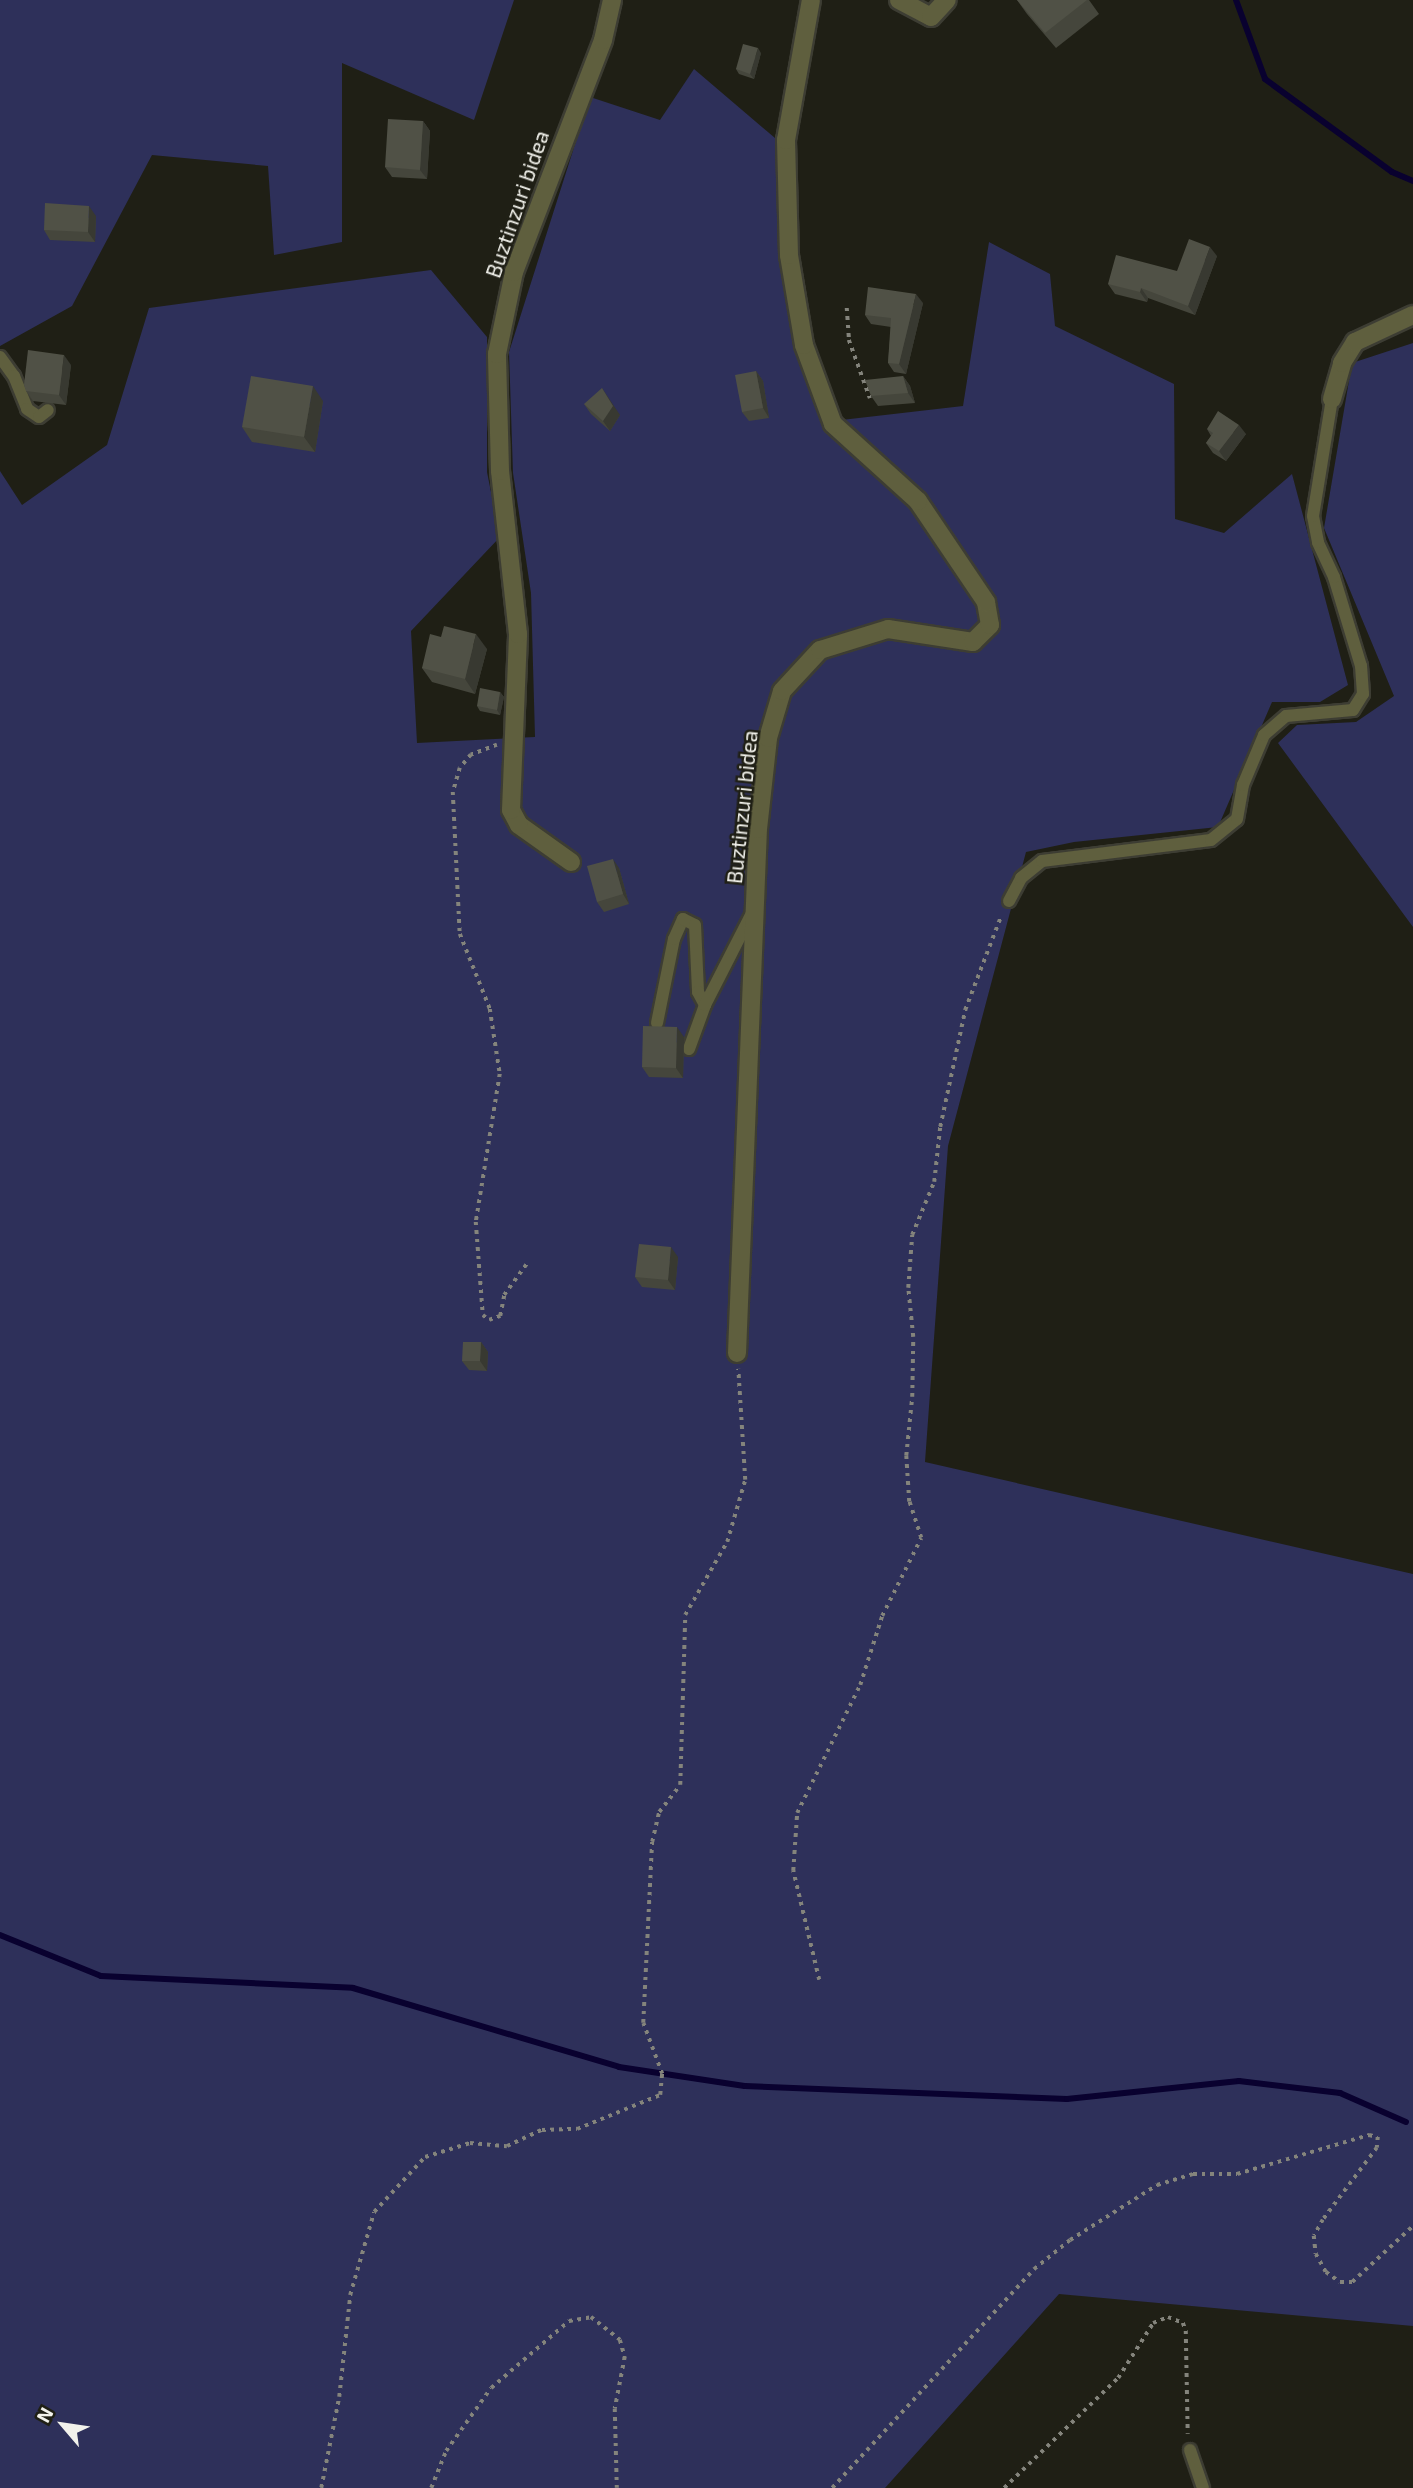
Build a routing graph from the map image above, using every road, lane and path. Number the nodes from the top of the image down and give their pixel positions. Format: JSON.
{"nodes":[{"id":1,"x":612,"y":0,"type":"edge"},
{"id":2,"x":811,"y":0,"type":"edge"},
{"id":3,"x":899,"y":0,"type":"edge"},
{"id":4,"x":947,"y":0,"type":"edge"},
{"id":5,"x":847,"y":308,"type":"dead end"},
{"id":6,"x":1413,"y":315,"type":"edge"},
{"id":7,"x":0,"y":357,"type":"edge"},
{"id":8,"x":870,"y":398,"type":"edge"},
{"id":9,"x":1332,"y":399,"type":"joint"},
{"id":10,"x":48,"y":410,"type":"dead end"},
{"id":11,"x":516,"y":738,"type":"junction"},
{"id":12,"x":571,"y":862,"type":"dead end"},
{"id":13,"x":1009,"y":901,"type":"joint"},
{"id":14,"x":756,"y":907,"type":"junction"},
{"id":15,"x":705,"y":1005,"type":"junction"},
{"id":16,"x":657,"y":1023,"type":"edge"},
{"id":17,"x":690,"y":1049,"type":"dead end"},
{"id":18,"x":527,"y":1263,"type":"dead end"},
{"id":19,"x":737,"y":1353,"type":"joint"},
{"id":20,"x":819,"y":1980,"type":"dead end"},
{"id":21,"x":1413,"y":2226,"type":"edge"},
{"id":22,"x":1190,"y":2449,"type":"joint"},
{"id":23,"x":321,"y":2488,"type":"edge"},
{"id":24,"x":431,"y":2488,"type":"edge"},
{"id":25,"x":617,"y":2488,"type":"edge"},
{"id":26,"x":832,"y":2488,"type":"edge"},
{"id":27,"x":1004,"y":2488,"type":"edge"},
{"id":28,"x":1203,"y":2488,"type":"edge"}],
"edges":[{"from":1,"to":11,"type":"street","name":"Buztinzuri bidea"},
{"from":2,"to":14,"type":"street","name":"Buztinzuri bidea"},
{"from":3,"to":4,"type":"street"},
{"from":5,"to":8,"type":"path"},
{"from":6,"to":9,"type":"street"},
{"from":7,"to":10,"type":"lane"},
{"from":9,"to":13,"type":"lane"},
{"from":11,"to":12,"type":"street","name":"Buztinzuri bidea"},
{"from":11,"to":18,"type":"path"},
{"from":13,"to":20,"type":"path"},
{"from":14,"to":15,"type":"lane"},
{"from":14,"to":19,"type":"street","name":"Buztinzuri bidea"},
{"from":15,"to":16,"type":"lane"},
{"from":15,"to":17,"type":"lane"},
{"from":19,"to":23,"type":"path"},
{"from":21,"to":26,"type":"path"},
{"from":22,"to":27,"type":"path"},
{"from":22,"to":28,"type":"lane"},
{"from":24,"to":25,"type":"path"}]}
